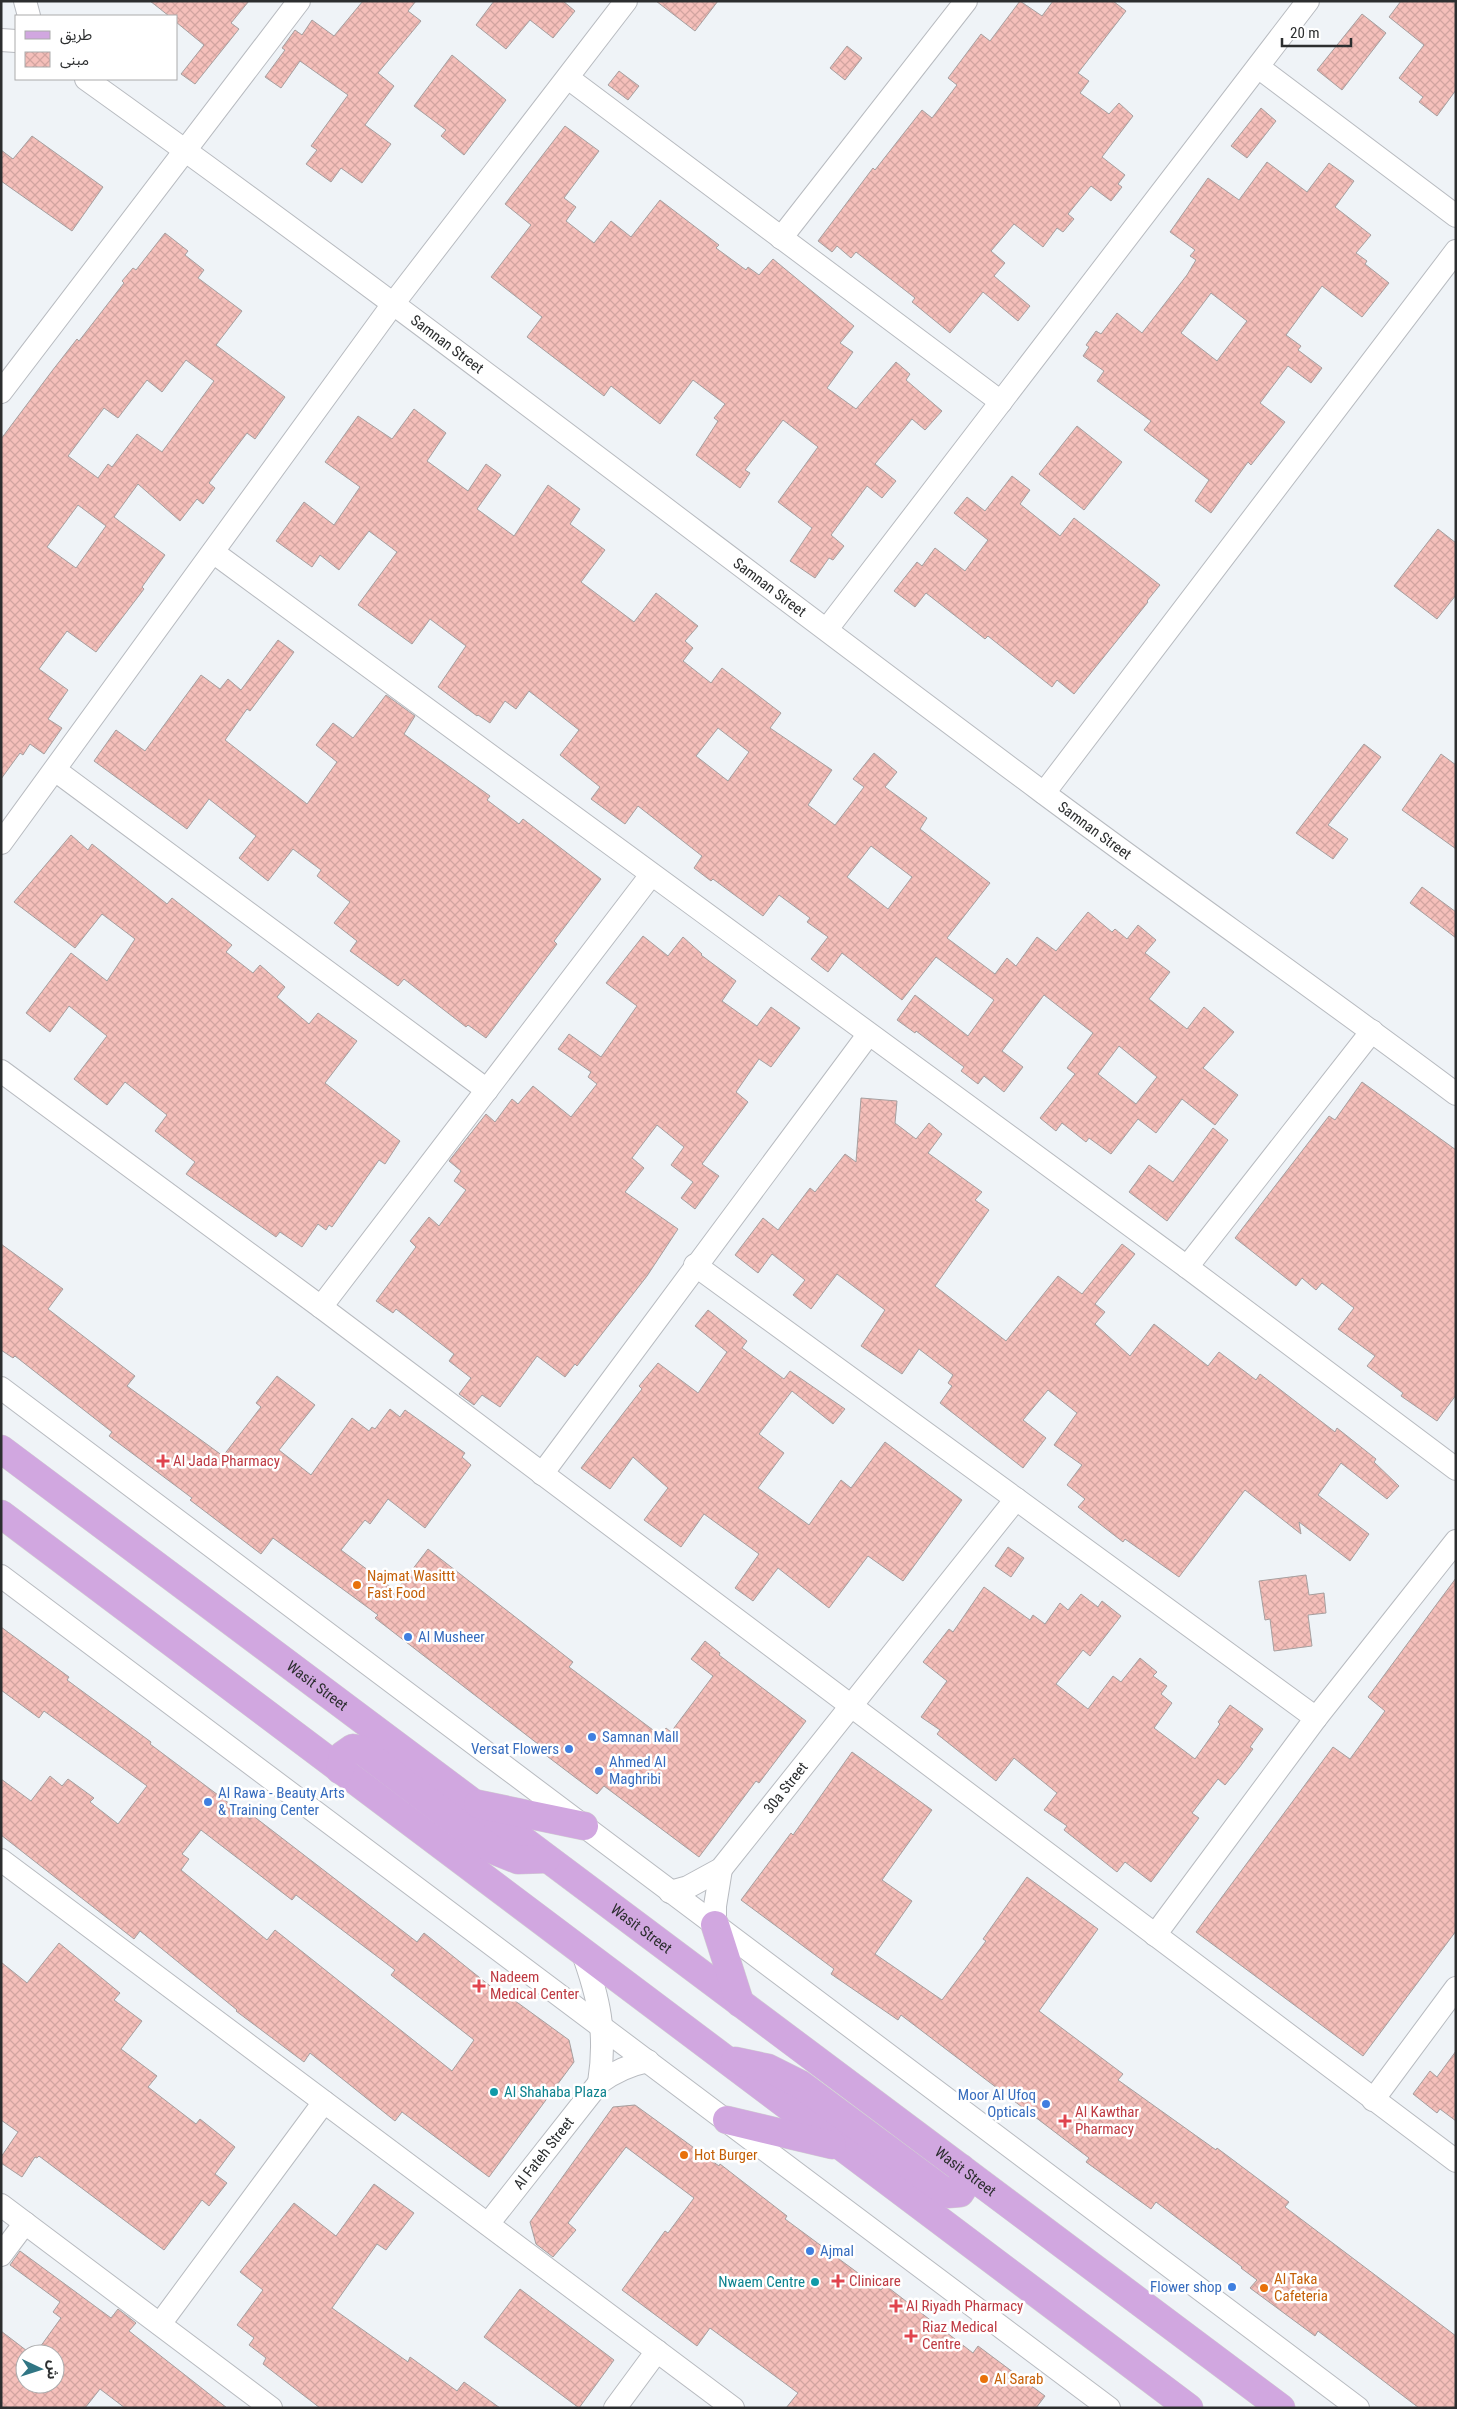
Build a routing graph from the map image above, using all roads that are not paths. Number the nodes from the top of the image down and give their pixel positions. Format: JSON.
{"nodes":[{"id":1,"x":25,"y":1,"type":"edge"},
{"id":2,"x":299,"y":1,"type":"edge"},
{"id":3,"x":626,"y":1,"type":"edge"},
{"id":4,"x":966,"y":1,"type":"edge"},
{"id":5,"x":1308,"y":1,"type":"edge"},
{"id":6,"x":30,"y":15,"type":"edge"},
{"id":7,"x":1,"y":40,"type":"edge"},
{"id":8,"x":15,"y":41,"type":"edge"},
{"id":9,"x":1258,"y":67,"type":"junction"},
{"id":10,"x":568,"y":78,"type":"junction"},
{"id":11,"x":87,"y":80,"type":"edge"},
{"id":12,"x":186,"y":151,"type":"junction"},
{"id":13,"x":1456,"y":216,"type":"edge"},
{"id":14,"x":781,"y":238,"type":"junction"},
{"id":15,"x":1456,"y":251,"type":"edge"},
{"id":16,"x":393,"y":304,"type":"junction"},
{"id":17,"x":1,"y":392,"type":"edge"},
{"id":18,"x":1001,"y":402,"type":"junction"},
{"id":19,"x":213,"y":552,"type":"junction"},
{"id":20,"x":827,"y":629,"type":"junction"},
{"id":21,"x":55,"y":770,"type":"junction"},
{"id":22,"x":1044,"y":793,"type":"junction"},
{"id":23,"x":1,"y":843,"type":"edge"},
{"id":24,"x":651,"y":875,"type":"junction"},
{"id":25,"x":1372,"y":1031,"type":"junction"},
{"id":26,"x":868,"y":1035,"type":"junction"},
{"id":27,"x":1,"y":1071,"type":"edge"},
{"id":28,"x":487,"y":1090,"type":"junction"},
{"id":29,"x":1456,"y":1094,"type":"edge"},
{"id":30,"x":695,"y":1265,"type":"junction"},
{"id":31,"x":1187,"y":1267,"type":"junction"},
{"id":32,"x":321,"y":1307,"type":"junction"},
{"id":33,"x":1,"y":1388,"type":"edge"},
{"id":34,"x":1,"y":1450,"type":"edge"},
{"id":35,"x":1456,"y":1469,"type":"edge"},
{"id":36,"x":542,"y":1474,"type":"junction"},
{"id":37,"x":1016,"y":1499,"type":"junction"},
{"id":38,"x":1,"y":1514,"type":"edge"},
{"id":39,"x":1456,"y":1541,"type":"edge"},
{"id":40,"x":1,"y":1576,"type":"edge"},
{"id":41,"x":850,"y":1707,"type":"junction"},
{"id":42,"x":1316,"y":1718,"type":"junction"},
{"id":43,"x":340,"y":1770,"type":"junction"},
{"id":44,"x":469,"y":1802,"type":"junction"},
{"id":45,"x":584,"y":1826,"type":"junction"},
{"id":46,"x":546,"y":1859,"type":"junction"},
{"id":47,"x":721,"y":1869,"type":"junction"},
{"id":48,"x":5,"y":1872,"type":"edge"},
{"id":49,"x":670,"y":1892,"type":"junction"},
{"id":50,"x":715,"y":1925,"type":"junction"},
{"id":51,"x":1154,"y":1935,"type":"junction"},
{"id":52,"x":582,"y":1951,"type":"junction"},
{"id":53,"x":1456,"y":1988,"type":"edge"},
{"id":54,"x":740,"y":2003,"type":"junction"},
{"id":55,"x":602,"y":2028,"type":"junction"},
{"id":56,"x":726,"y":2060,"type":"junction"},
{"id":57,"x":648,"y":2061,"type":"junction"},
{"id":58,"x":600,"y":2083,"type":"junction"},
{"id":59,"x":1373,"y":2100,"type":"junction"},
{"id":60,"x":324,"y":2102,"type":"junction"},
{"id":61,"x":726,"y":2120,"type":"junction"},
{"id":62,"x":844,"y":2148,"type":"junction"},
{"id":63,"x":1456,"y":2161,"type":"edge"},
{"id":64,"x":961,"y":2168,"type":"junction"},
{"id":65,"x":1,"y":2205,"type":"edge"},
{"id":66,"x":25,"y":2223,"type":"junction"},
{"id":67,"x":488,"y":2224,"type":"junction"},
{"id":68,"x":1,"y":2255,"type":"edge"},
{"id":69,"x":160,"y":2324,"type":"junction"},
{"id":70,"x":657,"y":2351,"type":"junction"},
{"id":71,"x":271,"y":2408,"type":"edge"},
{"id":72,"x":615,"y":2408,"type":"edge"},
{"id":73,"x":733,"y":2408,"type":"edge"},
{"id":74,"x":1109,"y":2408,"type":"edge"},
{"id":75,"x":1189,"y":2408,"type":"edge"},
{"id":76,"x":1281,"y":2408,"type":"edge"},
{"id":77,"x":1358,"y":2408,"type":"edge"}],
"edges":[{"from":1,"to":6,"type":"street"},
{"from":2,"to":12,"type":"street"},
{"from":3,"to":10,"type":"street"},
{"from":4,"to":14,"type":"street"},
{"from":5,"to":9,"type":"street"},
{"from":7,"to":8,"type":"street"},
{"from":9,"to":13,"type":"street"},
{"from":9,"to":18,"type":"street"},
{"from":10,"to":14,"type":"street"},
{"from":10,"to":16,"type":"street"},
{"from":11,"to":12,"type":"street","name":"Samnan Street"},
{"from":12,"to":16,"type":"street","name":"Samnan Street"},
{"from":12,"to":17,"type":"street"},
{"from":14,"to":18,"type":"street"},
{"from":15,"to":22,"type":"street"},
{"from":16,"to":19,"type":"street"},
{"from":16,"to":20,"type":"street","name":"Samnan Street"},
{"from":18,"to":20,"type":"street"},
{"from":19,"to":21,"type":"street"},
{"from":19,"to":24,"type":"street"},
{"from":20,"to":22,"type":"street","name":"Samnan Street"},
{"from":21,"to":23,"type":"street"},
{"from":21,"to":28,"type":"street"},
{"from":22,"to":25,"type":"street","name":"Samnan Street"},
{"from":24,"to":26,"type":"street"},
{"from":24,"to":28,"type":"street"},
{"from":25,"to":29,"type":"street","name":"Samnan Street"},
{"from":25,"to":31,"type":"street"},
{"from":26,"to":30,"type":"street"},
{"from":26,"to":31,"type":"street"},
{"from":27,"to":32,"type":"street"},
{"from":28,"to":32,"type":"street"},
{"from":30,"to":36,"type":"street"},
{"from":30,"to":37,"type":"street"},
{"from":31,"to":35,"type":"street"},
{"from":32,"to":36,"type":"street"},
{"from":33,"to":45,"type":"street"},
{"from":34,"to":44,"type":"main road","name":"Wasit Street"},
{"from":36,"to":41,"type":"street"},
{"from":37,"to":41,"type":"street","name":"30a Street"},
{"from":37,"to":42,"type":"street"},
{"from":38,"to":43,"type":"main road"},
{"from":39,"to":42,"type":"street"},
{"from":40,"to":55,"type":"street"},
{"from":41,"to":47,"type":"street","name":"30a Street"},
{"from":41,"to":51,"type":"street"},
{"from":42,"to":51,"type":"street"},
{"from":43,"to":46,"type":"main road"},
{"from":43,"to":52,"type":"main road"},
{"from":44,"to":45,"type":"main road"},
{"from":44,"to":46,"type":"main road","name":"Wasit Street"},
{"from":45,"to":49,"type":"street"},
{"from":46,"to":54,"type":"main road","name":"Wasit Street"},
{"from":47,"to":49,"type":"street","name":"30a Street"},
{"from":47,"to":50,"type":"street","name":"30a Street"},
{"from":48,"to":60,"type":"street"},
{"from":49,"to":50,"type":"street"},
{"from":50,"to":54,"type":"main road"},
{"from":50,"to":77,"type":"street"},
{"from":51,"to":59,"type":"street"},
{"from":52,"to":55,"type":"street"},
{"from":52,"to":56,"type":"main road"},
{"from":53,"to":59,"type":"street"},
{"from":54,"to":64,"type":"main road","name":"Wasit Street"},
{"from":55,"to":57,"type":"street"},
{"from":55,"to":58,"type":"street"},
{"from":56,"to":62,"type":"main road"},
{"from":56,"to":64,"type":"main road"},
{"from":57,"to":58,"type":"street","name":"Al Fateh Street"},
{"from":57,"to":61,"type":"street"},
{"from":58,"to":67,"type":"street","name":"Al Fateh Street"},
{"from":59,"to":63,"type":"street"},
{"from":60,"to":67,"type":"street"},
{"from":60,"to":69,"type":"street"},
{"from":61,"to":62,"type":"main road"},
{"from":61,"to":74,"type":"street"},
{"from":62,"to":75,"type":"main road"},
{"from":64,"to":76,"type":"main road","name":"Wasit Street"},
{"from":65,"to":66,"type":"street"},
{"from":66,"to":68,"type":"street"},
{"from":66,"to":69,"type":"street"},
{"from":67,"to":70,"type":"street"},
{"from":69,"to":71,"type":"street"},
{"from":70,"to":72,"type":"street"},
{"from":70,"to":73,"type":"street"}]}
